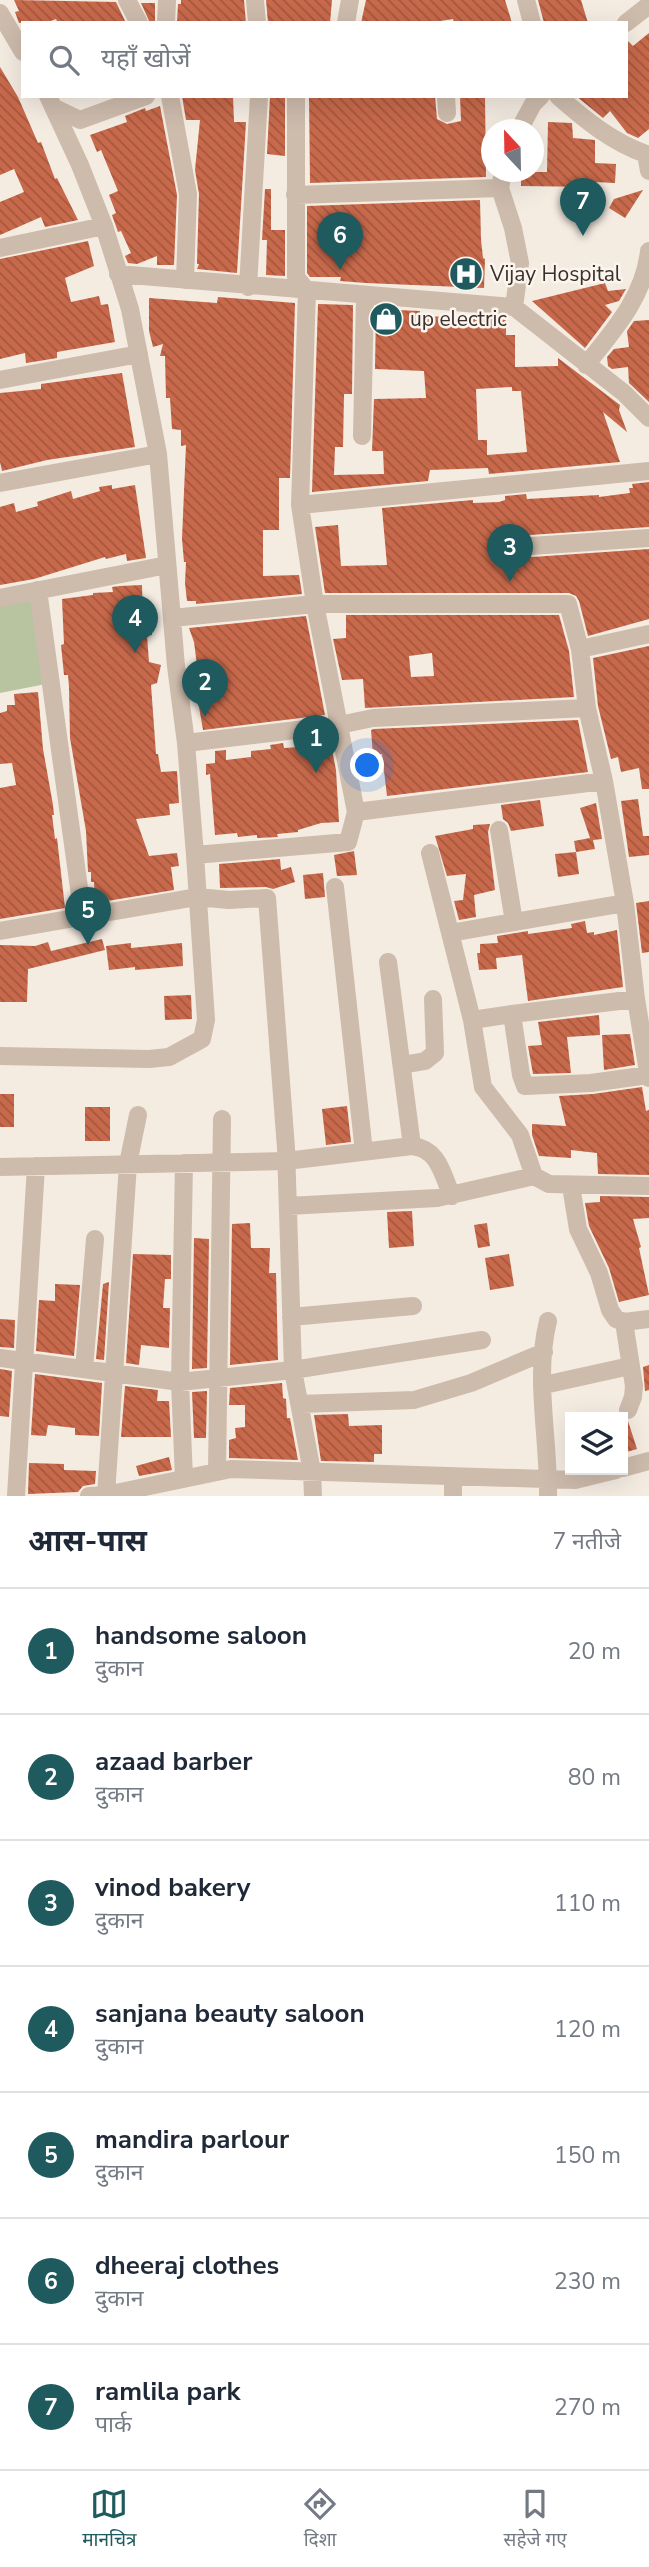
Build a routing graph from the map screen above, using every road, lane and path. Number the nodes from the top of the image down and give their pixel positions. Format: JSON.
{"nodes":[{"id":1,"x":127,"y":0,"type":"edge"},
{"id":2,"x":167,"y":0,"type":"edge"},
{"id":3,"x":255,"y":0,"type":"edge"},
{"id":4,"x":350,"y":0,"type":"edge"},
{"id":5,"x":526,"y":0,"type":"edge"},
{"id":6,"x":643,"y":5,"type":"edge"},
{"id":7,"x":0,"y":13,"type":"edge"},
{"id":8,"x":138,"y":21,"type":"edge"},
{"id":9,"x":166,"y":21,"type":"edge"},
{"id":10,"x":257,"y":21,"type":"edge"},
{"id":11,"x":346,"y":21,"type":"edge"},
{"id":12,"x":531,"y":21,"type":"edge"},
{"id":13,"x":628,"y":21,"type":"edge"},
{"id":14,"x":21,"y":49,"type":"edge"},
{"id":15,"x":140,"y":98,"type":"edge"},
{"id":16,"x":170,"y":98,"type":"edge"},
{"id":17,"x":259,"y":98,"type":"edge"},
{"id":18,"x":296,"y":98,"type":"edge"},
{"id":19,"x":539,"y":98,"type":"edge"},
{"id":20,"x":560,"y":98,"type":"edge"},
{"id":21,"x":51,"y":102,"type":"edge"},
{"id":22,"x":525,"y":119,"type":"edge"},
{"id":23,"x":648,"y":159,"type":"edge"},
{"id":24,"x":481,"y":181,"type":"edge"},
{"id":25,"x":502,"y":182,"type":"edge"},
{"id":26,"x":295,"y":195,"type":"junction"},
{"id":27,"x":104,"y":226,"type":"junction"},
{"id":28,"x":0,"y":247,"type":"edge"},
{"id":29,"x":649,"y":251,"type":"edge"},
{"id":30,"x":118,"y":274,"type":"junction"},
{"id":31,"x":185,"y":280,"type":"junction"},
{"id":32,"x":645,"y":286,"type":"edge"},
{"id":33,"x":248,"y":287,"type":"junction"},
{"id":34,"x":307,"y":291,"type":"junction"},
{"id":35,"x":365,"y":296,"type":"junction"},
{"id":36,"x":514,"y":307,"type":"junction"},
{"id":37,"x":139,"y":354,"type":"junction"},
{"id":38,"x":586,"y":365,"type":"junction"},
{"id":39,"x":0,"y":380,"type":"edge"},
{"id":40,"x":649,"y":418,"type":"edge"},
{"id":41,"x":362,"y":436,"type":"dead end"},
{"id":42,"x":158,"y":454,"type":"junction"},
{"id":43,"x":649,"y":471,"type":"edge"},
{"id":44,"x":0,"y":483,"type":"edge"},
{"id":45,"x":300,"y":505,"type":"junction"},
{"id":46,"x":649,"y":538,"type":"edge"},
{"id":47,"x":531,"y":547,"type":"dead end"},
{"id":48,"x":167,"y":565,"type":"junction"},
{"id":49,"x":38,"y":590,"type":"junction"},
{"id":50,"x":0,"y":598,"type":"edge"},
{"id":51,"x":314,"y":604,"type":"junction"},
{"id":52,"x":172,"y":618,"type":"junction"},
{"id":53,"x":649,"y":634,"type":"edge"},
{"id":54,"x":580,"y":649,"type":"junction"},
{"id":55,"x":587,"y":708,"type":"junction"},
{"id":56,"x":339,"y":725,"type":"junction"},
{"id":57,"x":186,"y":743,"type":"junction"},
{"id":58,"x":604,"y":781,"type":"junction"},
{"id":59,"x":356,"y":812,"type":"junction"},
{"id":60,"x":499,"y":830,"type":"dead end"},
{"id":61,"x":430,"y":853,"type":"dead end"},
{"id":62,"x":195,"y":855,"type":"junction"},
{"id":63,"x":335,"y":887,"type":"dead end"},
{"id":64,"x":197,"y":898,"type":"junction"},
{"id":65,"x":625,"y":903,"type":"junction"},
{"id":66,"x":83,"y":918,"type":"junction"},
{"id":67,"x":514,"y":922,"type":"junction"},
{"id":68,"x":0,"y":930,"type":"edge"},
{"id":69,"x":450,"y":933,"type":"junction"},
{"id":70,"x":388,"y":962,"type":"dead end"},
{"id":71,"x":433,"y":999,"type":"dead end"},
{"id":72,"x":636,"y":999,"type":"junction"},
{"id":73,"x":512,"y":1014,"type":"junction"},
{"id":74,"x":472,"y":1020,"type":"junction"},
{"id":75,"x":0,"y":1056,"type":"edge"},
{"id":76,"x":401,"y":1065,"type":"junction"},
{"id":77,"x":649,"y":1076,"type":"edge"},
{"id":78,"x":138,"y":1115,"type":"dead end"},
{"id":79,"x":222,"y":1119,"type":"dead end"},
{"id":80,"x":412,"y":1146,"type":"junction"},
{"id":81,"x":364,"y":1152,"type":"junction"},
{"id":82,"x":286,"y":1161,"type":"junction"},
{"id":83,"x":220,"y":1162,"type":"junction"},
{"id":84,"x":184,"y":1163,"type":"junction"},
{"id":85,"x":128,"y":1164,"type":"junction"},
{"id":86,"x":36,"y":1166,"type":"junction"},
{"id":87,"x":0,"y":1167,"type":"edge"},
{"id":88,"x":534,"y":1176,"type":"junction"},
{"id":89,"x":571,"y":1186,"type":"junction"},
{"id":90,"x":649,"y":1186,"type":"edge"},
{"id":91,"x":452,"y":1196,"type":"junction"},
{"id":92,"x":288,"y":1206,"type":"junction"},
{"id":93,"x":95,"y":1239,"type":"dead end"},
{"id":94,"x":413,"y":1306,"type":"dead end"},
{"id":95,"x":292,"y":1317,"type":"junction"},
{"id":96,"x":649,"y":1319,"type":"edge"},
{"id":97,"x":548,"y":1321,"type":"dead end"},
{"id":98,"x":624,"y":1322,"type":"junction"},
{"id":99,"x":482,"y":1340,"type":"dead end"},
{"id":100,"x":544,"y":1352,"type":"junction"},
{"id":101,"x":0,"y":1358,"type":"edge"},
{"id":102,"x":24,"y":1362,"type":"junction"},
{"id":103,"x":630,"y":1366,"type":"junction"},
{"id":104,"x":84,"y":1370,"type":"junction"},
{"id":105,"x":293,"y":1370,"type":"junction"},
{"id":106,"x":114,"y":1374,"type":"junction"},
{"id":107,"x":218,"y":1378,"type":"junction"},
{"id":108,"x":180,"y":1382,"type":"junction"},
{"id":109,"x":544,"y":1385,"type":"junction"},
{"id":110,"x":300,"y":1404,"type":"junction"},
{"id":111,"x":628,"y":1410,"type":"dead end"},
{"id":112,"x":649,"y":1461,"type":"edge"},
{"id":113,"x":628,"y":1467,"type":"edge"},
{"id":114,"x":217,"y":1472,"type":"junction"},
{"id":115,"x":312,"y":1472,"type":"junction"},
{"id":116,"x":596,"y":1475,"type":"edge"},
{"id":117,"x":453,"y":1477,"type":"junction"},
{"id":118,"x":184,"y":1479,"type":"junction"},
{"id":119,"x":549,"y":1488,"type":"edge"},
{"id":120,"x":146,"y":1491,"type":"edge"},
{"id":121,"x":97,"y":1495,"type":"edge"},
{"id":122,"x":16,"y":1496,"type":"edge"},
{"id":123,"x":313,"y":1496,"type":"edge"},
{"id":124,"x":453,"y":1496,"type":"edge"}],
"edges":[{"from":1,"to":8,"type":"street"},
{"from":2,"to":9,"type":"street"},
{"from":3,"to":10,"type":"street"},
{"from":4,"to":11,"type":"street"},
{"from":5,"to":12,"type":"street"},
{"from":6,"to":13,"type":"street"},
{"from":7,"to":14,"type":"street"},
{"from":15,"to":21,"type":"street"},
{"from":16,"to":31,"type":"street"},
{"from":17,"to":33,"type":"street"},
{"from":18,"to":26,"type":"street"},
{"from":19,"to":22,"type":"street"},
{"from":20,"to":23,"type":"street"},
{"from":21,"to":27,"type":"street"},
{"from":24,"to":26,"type":"street"},
{"from":25,"to":36,"type":"street"},
{"from":26,"to":34,"type":"street"},
{"from":27,"to":28,"type":"street"},
{"from":27,"to":30,"type":"street"},
{"from":29,"to":32,"type":"street"},
{"from":30,"to":31,"type":"street"},
{"from":30,"to":37,"type":"street"},
{"from":31,"to":33,"type":"street"},
{"from":32,"to":38,"type":"street"},
{"from":33,"to":34,"type":"street"},
{"from":34,"to":35,"type":"street"},
{"from":34,"to":45,"type":"street"},
{"from":35,"to":36,"type":"street"},
{"from":35,"to":41,"type":"street"},
{"from":36,"to":38,"type":"street"},
{"from":37,"to":39,"type":"street"},
{"from":37,"to":42,"type":"street"},
{"from":38,"to":40,"type":"street"},
{"from":42,"to":44,"type":"street"},
{"from":42,"to":48,"type":"street"},
{"from":43,"to":45,"type":"street"},
{"from":45,"to":51,"type":"street"},
{"from":46,"to":47,"type":"street"},
{"from":48,"to":49,"type":"street"},
{"from":48,"to":52,"type":"street"},
{"from":49,"to":50,"type":"street"},
{"from":49,"to":66,"type":"street"},
{"from":51,"to":52,"type":"street"},
{"from":51,"to":54,"type":"street"},
{"from":51,"to":56,"type":"street"},
{"from":52,"to":57,"type":"street"},
{"from":53,"to":54,"type":"street"},
{"from":54,"to":55,"type":"street"},
{"from":55,"to":56,"type":"street"},
{"from":55,"to":58,"type":"street"},
{"from":56,"to":57,"type":"street"},
{"from":56,"to":59,"type":"street"},
{"from":57,"to":62,"type":"street"},
{"from":58,"to":59,"type":"street"},
{"from":58,"to":65,"type":"street"},
{"from":59,"to":62,"type":"street"},
{"from":60,"to":67,"type":"street"},
{"from":61,"to":69,"type":"street"},
{"from":62,"to":64,"type":"street"},
{"from":63,"to":81,"type":"street"},
{"from":64,"to":66,"type":"street"},
{"from":64,"to":75,"type":"street"},
{"from":64,"to":82,"type":"street"},
{"from":65,"to":67,"type":"street"},
{"from":65,"to":72,"type":"street"},
{"from":66,"to":68,"type":"street"},
{"from":67,"to":69,"type":"street"},
{"from":69,"to":74,"type":"street"},
{"from":70,"to":76,"type":"street"},
{"from":71,"to":76,"type":"street"},
{"from":72,"to":73,"type":"street"},
{"from":72,"to":77,"type":"street"},
{"from":73,"to":74,"type":"street"},
{"from":73,"to":77,"type":"street"},
{"from":74,"to":88,"type":"street"},
{"from":76,"to":80,"type":"street"},
{"from":78,"to":85,"type":"street"},
{"from":79,"to":83,"type":"street"},
{"from":80,"to":81,"type":"street"},
{"from":80,"to":91,"type":"street"},
{"from":81,"to":82,"type":"street"},
{"from":82,"to":83,"type":"street"},
{"from":82,"to":92,"type":"street"},
{"from":83,"to":84,"type":"street"},
{"from":83,"to":107,"type":"street"},
{"from":84,"to":85,"type":"street"},
{"from":84,"to":108,"type":"street"},
{"from":85,"to":86,"type":"street"},
{"from":85,"to":106,"type":"street"},
{"from":86,"to":87,"type":"street"},
{"from":86,"to":102,"type":"street"},
{"from":88,"to":89,"type":"street"},
{"from":88,"to":91,"type":"street"},
{"from":89,"to":90,"type":"street"},
{"from":89,"to":98,"type":"street"},
{"from":91,"to":92,"type":"street"},
{"from":92,"to":95,"type":"street"},
{"from":93,"to":104,"type":"street"},
{"from":94,"to":95,"type":"street"},
{"from":95,"to":105,"type":"street"},
{"from":96,"to":98,"type":"street"},
{"from":97,"to":100,"type":"street"},
{"from":98,"to":103,"type":"street"},
{"from":99,"to":105,"type":"street"},
{"from":100,"to":109,"type":"street"},
{"from":100,"to":110,"type":"street"},
{"from":101,"to":102,"type":"street"},
{"from":102,"to":104,"type":"street"},
{"from":102,"to":122,"type":"street"},
{"from":103,"to":109,"type":"street"},
{"from":103,"to":111,"type":"street"},
{"from":104,"to":106,"type":"street"},
{"from":105,"to":107,"type":"street"},
{"from":105,"to":110,"type":"street"},
{"from":106,"to":108,"type":"street"},
{"from":106,"to":121,"type":"street"},
{"from":107,"to":108,"type":"street"},
{"from":107,"to":114,"type":"street"},
{"from":108,"to":118,"type":"street"},
{"from":109,"to":119,"type":"street"},
{"from":110,"to":115,"type":"street"},
{"from":112,"to":113,"type":"street"},
{"from":114,"to":115,"type":"street"},
{"from":114,"to":118,"type":"street"},
{"from":115,"to":117,"type":"street"},
{"from":115,"to":123,"type":"street"},
{"from":116,"to":119,"type":"street"},
{"from":117,"to":119,"type":"street"},
{"from":117,"to":124,"type":"street"},
{"from":118,"to":120,"type":"street"},
{"from":120,"to":121,"type":"street"}]}
